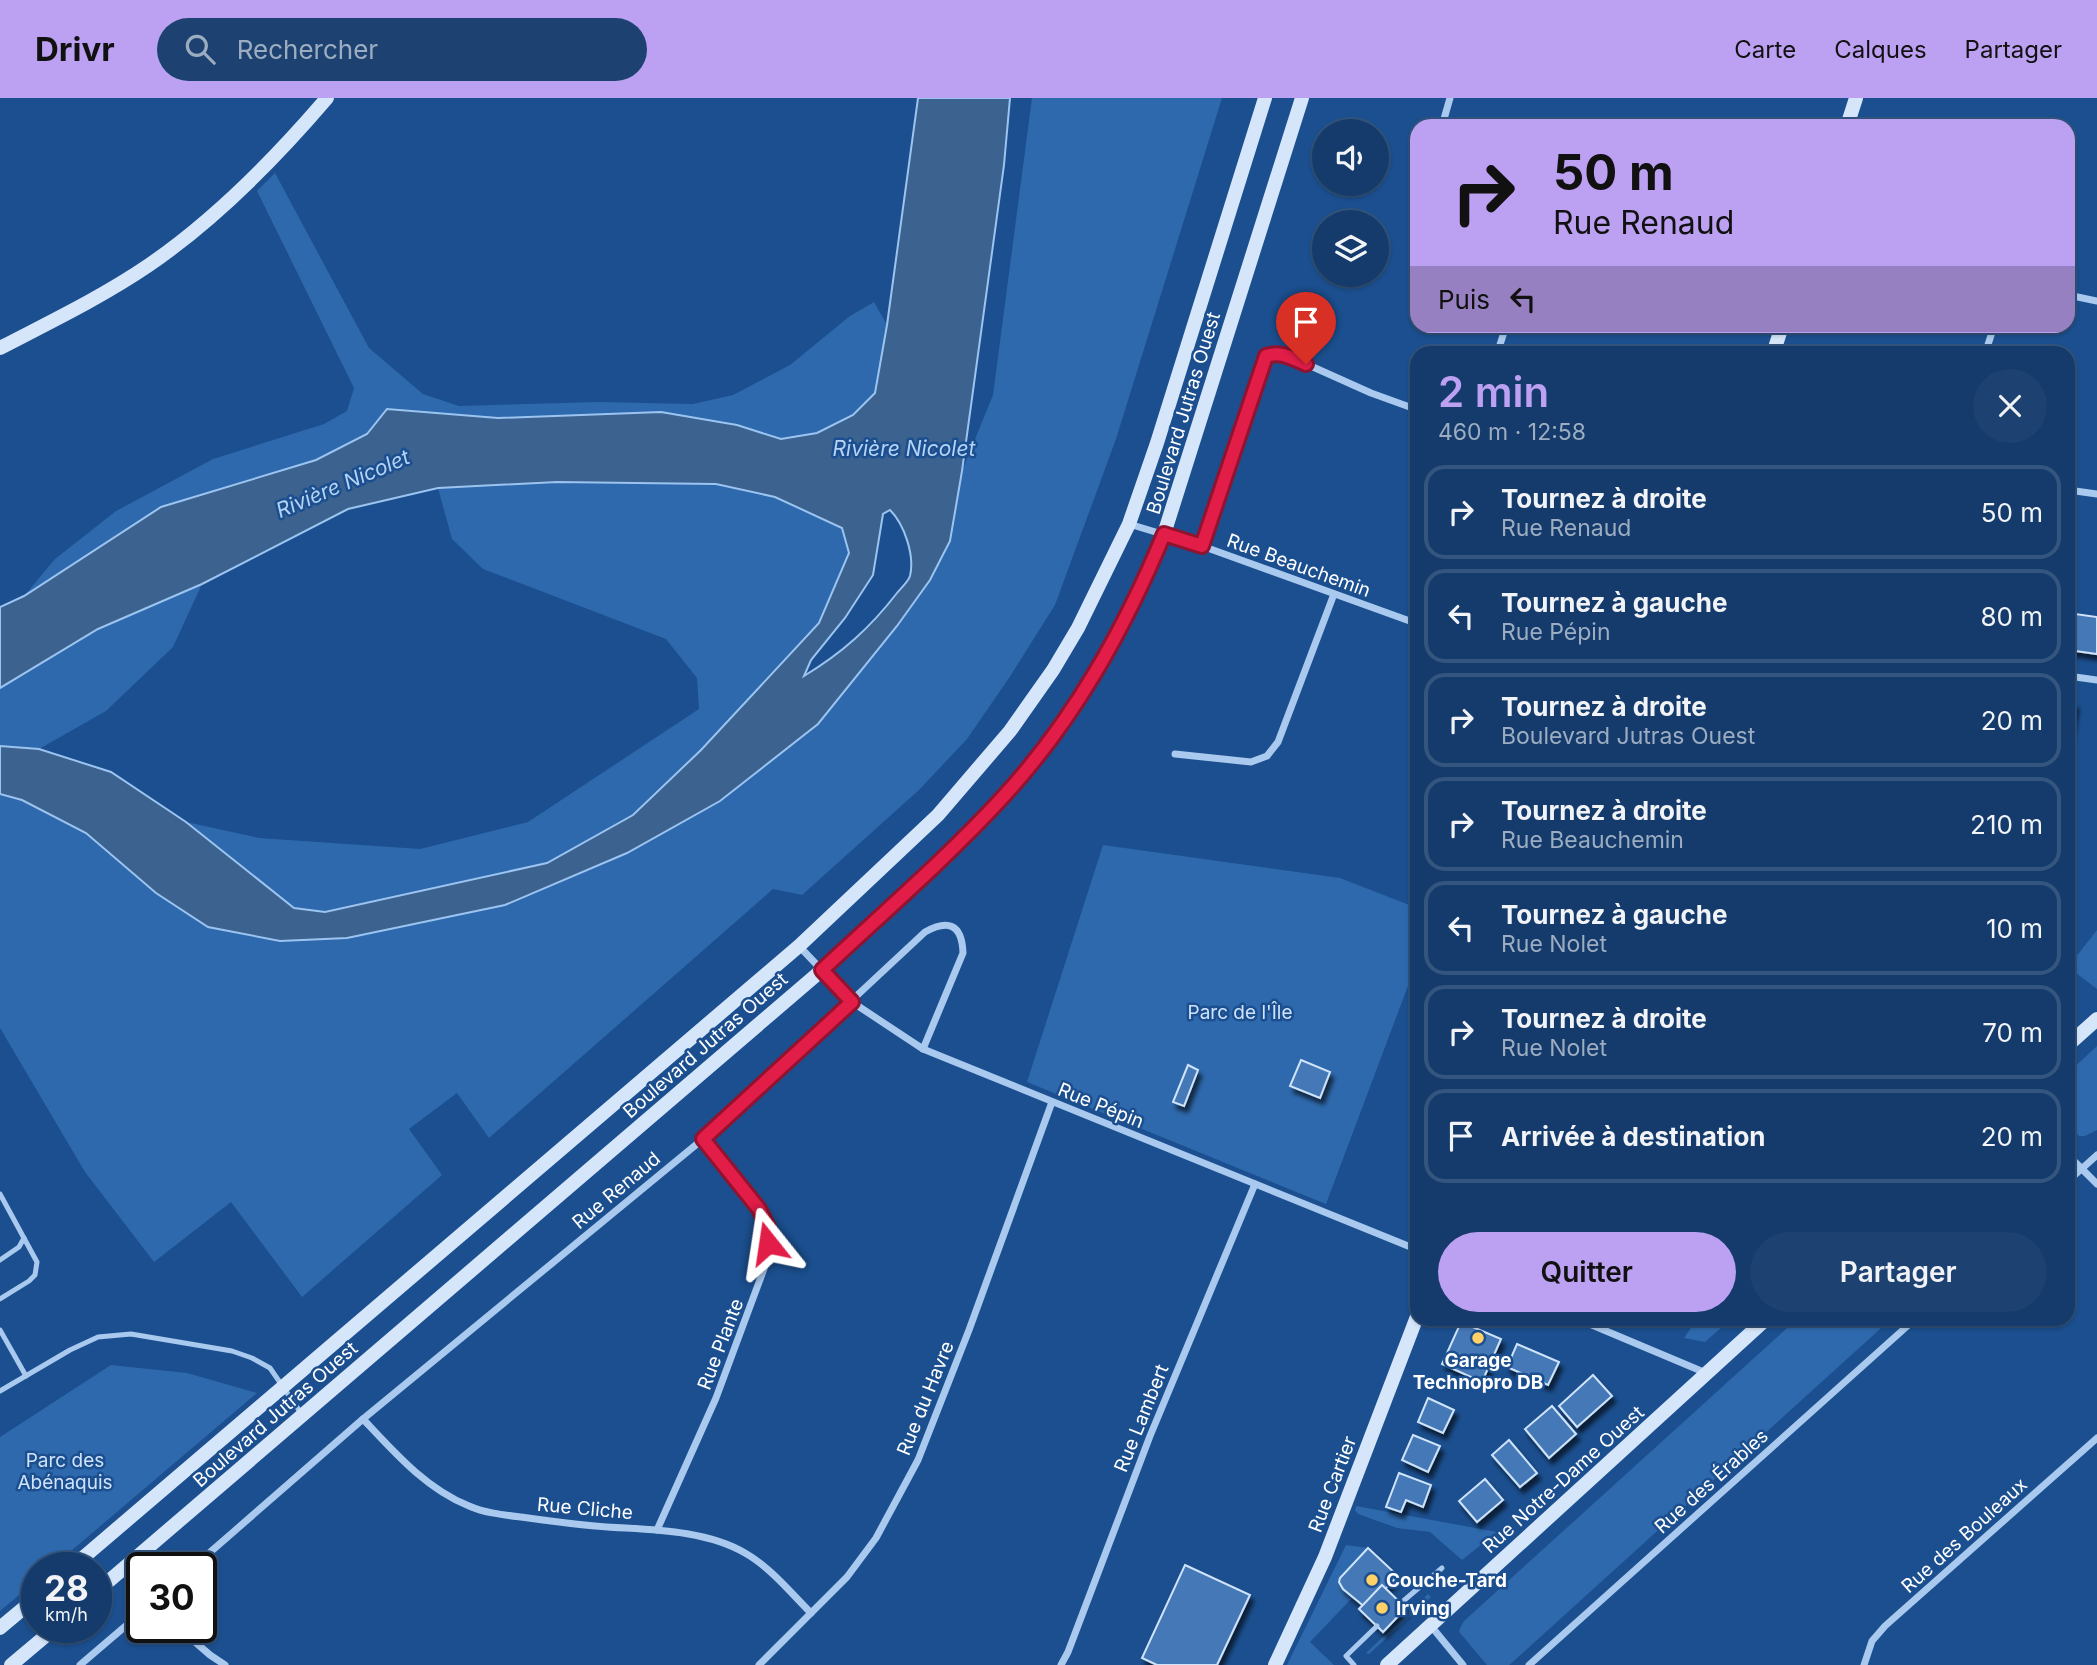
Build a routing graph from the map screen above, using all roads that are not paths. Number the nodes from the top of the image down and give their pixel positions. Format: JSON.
{"nodes":[{"id":1,"x":327,"y":98,"type":"edge"},
{"id":2,"x":1265,"y":98,"type":"edge"},
{"id":3,"x":1302,"y":98,"type":"edge"},
{"id":4,"x":1450,"y":98,"type":"edge"},
{"id":5,"x":1856,"y":98,"type":"edge"},
{"id":6,"x":1444,"y":119,"type":"edge"},
{"id":7,"x":1849,"y":119,"type":"edge"},
{"id":8,"x":2075,"y":296,"type":"edge"},
{"id":9,"x":2097,"y":301,"type":"edge"},
{"id":10,"x":0,"y":348,"type":"edge"},
{"id":11,"x":1410,"y":407,"type":"edge"},
{"id":12,"x":2075,"y":491,"type":"edge"},
{"id":13,"x":2097,"y":494,"type":"edge"},
{"id":14,"x":1129,"y":524,"type":"junction"},
{"id":15,"x":1164,"y":534,"type":"junction"},
{"id":16,"x":1202,"y":546,"type":"junction"},
{"id":17,"x":1334,"y":594,"type":"junction"},
{"id":18,"x":1410,"y":621,"type":"edge"},
{"id":19,"x":2075,"y":677,"type":"edge"},
{"id":20,"x":2097,"y":680,"type":"edge"},
{"id":21,"x":1175,"y":754,"type":"dead end"},
{"id":22,"x":799,"y":946,"type":"junction"},
{"id":23,"x":822,"y":970,"type":"junction"},
{"id":24,"x":852,"y":1002,"type":"junction"},
{"id":25,"x":2097,"y":1019,"type":"edge"},
{"id":26,"x":2075,"y":1039,"type":"edge"},
{"id":27,"x":922,"y":1049,"type":"junction"},
{"id":28,"x":1052,"y":1102,"type":"junction"},
{"id":29,"x":703,"y":1139,"type":"junction"},
{"id":30,"x":2097,"y":1155,"type":"edge"},
{"id":31,"x":2075,"y":1162,"type":"edge"},
{"id":32,"x":2082,"y":1168,"type":"junction"},
{"id":33,"x":2075,"y":1174,"type":"edge"},
{"id":34,"x":1255,"y":1184,"type":"junction"},
{"id":35,"x":2097,"y":1184,"type":"edge"},
{"id":36,"x":0,"y":1194,"type":"edge"},
{"id":37,"x":23,"y":1238,"type":"junction"},
{"id":38,"x":1410,"y":1247,"type":"edge"},
{"id":39,"x":0,"y":1261,"type":"edge"},
{"id":40,"x":0,"y":1299,"type":"edge"},
{"id":41,"x":1413,"y":1326,"type":"edge"},
{"id":42,"x":1594,"y":1326,"type":"edge"},
{"id":43,"x":1759,"y":1326,"type":"edge"},
{"id":44,"x":1907,"y":1326,"type":"edge"},
{"id":45,"x":0,"y":1330,"type":"edge"},
{"id":46,"x":1707,"y":1374,"type":"junction"},
{"id":47,"x":26,"y":1376,"type":"junction"},
{"id":48,"x":282,"y":1387,"type":"junction"},
{"id":49,"x":0,"y":1391,"type":"edge"},
{"id":50,"x":303,"y":1416,"type":"junction"},
{"id":51,"x":363,"y":1419,"type":"junction"},
{"id":52,"x":2097,"y":1438,"type":"edge"},
{"id":53,"x":657,"y":1530,"type":"junction"},
{"id":54,"x":90,"y":1552,"type":"edge"},
{"id":55,"x":210,"y":1552,"type":"edge"},
{"id":56,"x":1442,"y":1568,"type":"dead end"},
{"id":57,"x":112,"y":1578,"type":"edge"},
{"id":58,"x":1401,"y":1604,"type":"dead end"},
{"id":59,"x":21,"y":1610,"type":"edge"},
{"id":60,"x":811,"y":1613,"type":"junction"},
{"id":61,"x":126,"y":1626,"type":"edge"},
{"id":62,"x":1377,"y":1626,"type":"dead end"},
{"id":63,"x":1430,"y":1626,"type":"junction"},
{"id":64,"x":0,"y":1628,"type":"edge"},
{"id":65,"x":37,"y":1643,"type":"edge"},
{"id":66,"x":196,"y":1643,"type":"edge"},
{"id":67,"x":11,"y":1665,"type":"edge"},
{"id":68,"x":80,"y":1665,"type":"edge"},
{"id":69,"x":225,"y":1665,"type":"edge"},
{"id":70,"x":759,"y":1665,"type":"edge"},
{"id":71,"x":1061,"y":1665,"type":"edge"},
{"id":72,"x":1275,"y":1665,"type":"edge"},
{"id":73,"x":1354,"y":1665,"type":"edge"},
{"id":74,"x":1387,"y":1665,"type":"edge"},
{"id":75,"x":1463,"y":1665,"type":"edge"},
{"id":76,"x":1529,"y":1665,"type":"edge"},
{"id":77,"x":1864,"y":1665,"type":"edge"}],
"edges":[{"from":1,"to":10,"type":"main road"},
{"from":2,"to":14,"type":"main road","name":"Boulevard Jutras Ouest"},
{"from":3,"to":15,"type":"main road","name":"Boulevard Jutras Ouest"},
{"from":4,"to":6,"type":"street"},
{"from":5,"to":7,"type":"main road"},
{"from":8,"to":9,"type":"street"},
{"from":11,"to":16,"type":"street"},
{"from":12,"to":13,"type":"street"},
{"from":14,"to":15,"type":"street","name":"Rue Beauchemin"},
{"from":14,"to":22,"type":"main road","name":"Boulevard Jutras Ouest"},
{"from":15,"to":16,"type":"street","name":"Rue Beauchemin"},
{"from":15,"to":23,"type":"main road","name":"Boulevard Jutras Ouest"},
{"from":16,"to":17,"type":"street","name":"Rue Beauchemin"},
{"from":17,"to":18,"type":"street","name":"Rue Beauchemin"},
{"from":17,"to":21,"type":"street"},
{"from":19,"to":20,"type":"street"},
{"from":22,"to":23,"type":"street","name":"Rue Pépin"},
{"from":22,"to":48,"type":"main road","name":"Boulevard Jutras Ouest"},
{"from":23,"to":24,"type":"street","name":"Rue Pépin"},
{"from":23,"to":50,"type":"main road","name":"Boulevard Jutras Ouest"},
{"from":24,"to":27,"type":"street","name":"Rue Pépin"},
{"from":24,"to":27,"type":"street","name":"Rue Renaud"},
{"from":24,"to":29,"type":"street","name":"Rue Renaud"},
{"from":25,"to":26,"type":"main road"},
{"from":27,"to":28,"type":"street","name":"Rue Pépin"},
{"from":28,"to":34,"type":"street","name":"Rue Pépin"},
{"from":28,"to":60,"type":"street","name":"Rue du Havre"},
{"from":29,"to":51,"type":"street","name":"Rue Renaud"},
{"from":29,"to":53,"type":"street","name":"Rue Plante"},
{"from":30,"to":32,"type":"street"},
{"from":31,"to":32,"type":"street"},
{"from":32,"to":33,"type":"street"},
{"from":32,"to":35,"type":"street"},
{"from":34,"to":38,"type":"street","name":"Rue Pépin"},
{"from":34,"to":71,"type":"street","name":"Rue Lambert"},
{"from":36,"to":37,"type":"lane"},
{"from":37,"to":39,"type":"lane"},
{"from":37,"to":40,"type":"lane"},
{"from":41,"to":72,"type":"main road","name":"Rue Cartier"},
{"from":42,"to":46,"type":"street"},
{"from":43,"to":46,"type":"main road","name":"Rue Notre-Dame Ouest"},
{"from":44,"to":76,"type":"street","name":"Rue des Érables"},
{"from":45,"to":47,"type":"lane"},
{"from":46,"to":63,"type":"main road","name":"Rue Notre-Dame Ouest"},
{"from":47,"to":48,"type":"lane"},
{"from":47,"to":49,"type":"lane"},
{"from":48,"to":50,"type":"lane"},
{"from":48,"to":54,"type":"main road","name":"Boulevard Jutras Ouest"},
{"from":50,"to":57,"type":"main road","name":"Boulevard Jutras Ouest"},
{"from":51,"to":53,"type":"street","name":"Rue Cliche"},
{"from":51,"to":55,"type":"street","name":"Rue Renaud"},
{"from":52,"to":77,"type":"street","name":"Rue des Bouleaux"},
{"from":53,"to":60,"type":"street","name":"Rue Cliche"},
{"from":56,"to":58,"type":"lane"},
{"from":59,"to":64,"type":"main road"},
{"from":60,"to":70,"type":"street","name":"Rue du Havre"},
{"from":61,"to":68,"type":"street"},
{"from":62,"to":73,"type":"lane"},
{"from":63,"to":74,"type":"main road","name":"Rue Notre-Dame Ouest"},
{"from":63,"to":75,"type":"street"},
{"from":65,"to":67,"type":"main road"},
{"from":66,"to":69,"type":"street"}]}
